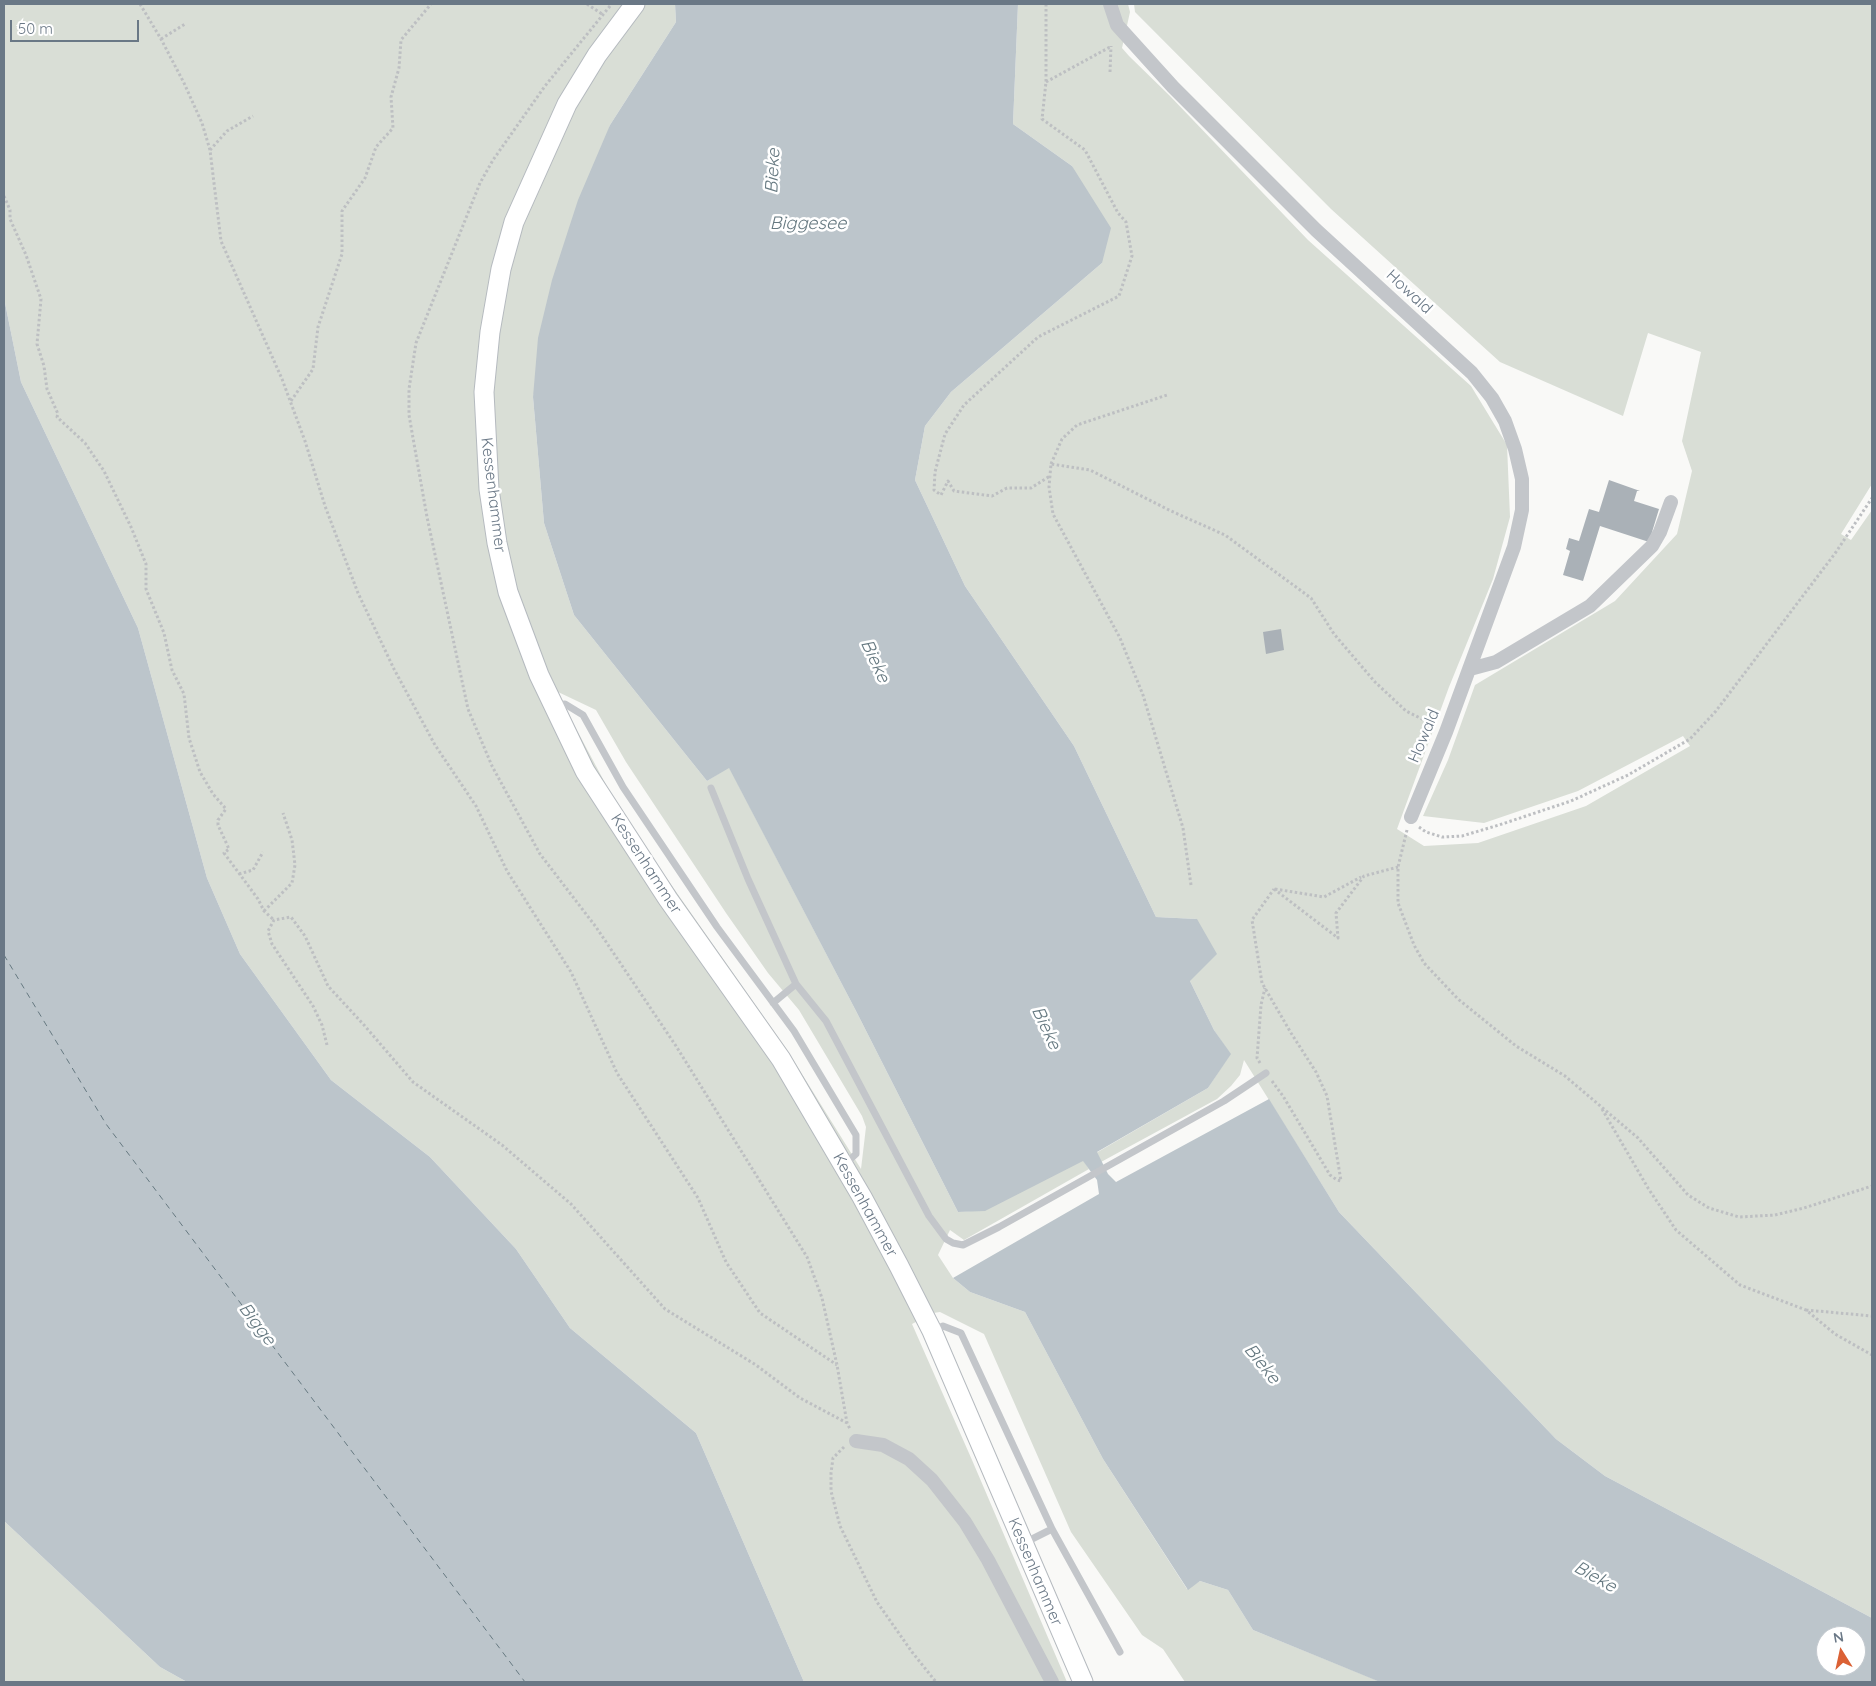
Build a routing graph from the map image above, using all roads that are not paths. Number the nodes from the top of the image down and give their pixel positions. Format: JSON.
{"nodes":[{"id":1,"x":634,"y":4,"type":"edge"},
{"id":2,"x":1110,"y":4,"type":"edge"},
{"id":3,"x":1671,"y":502,"type":"dead end"},
{"id":4,"x":1470,"y":669,"type":"junction"},
{"id":5,"x":554,"y":706,"type":"junction"},
{"id":6,"x":711,"y":788,"type":"dead end"},
{"id":7,"x":1411,"y":817,"type":"road end"},
{"id":8,"x":796,"y":984,"type":"junction"},
{"id":9,"x":773,"y":1003,"type":"junction"},
{"id":10,"x":1266,"y":1073,"type":"road end"},
{"id":11,"x":844,"y":1165,"type":"junction"},
{"id":12,"x":932,"y":1331,"type":"junction"},
{"id":13,"x":856,"y":1441,"type":"road end"},
{"id":14,"x":1052,"y":1529,"type":"junction"},
{"id":15,"x":1023,"y":1543,"type":"junction"},
{"id":16,"x":1120,"y":1652,"type":"dead end"},
{"id":17,"x":1052,"y":1682,"type":"edge"},
{"id":18,"x":1083,"y":1682,"type":"edge"}],
"edges":[{"from":1,"to":5,"type":"main road","name":"Kessenhammer"},
{"from":2,"to":4,"type":"street","name":"Howald"},
{"from":3,"to":4,"type":"street"},
{"from":4,"to":7,"type":"street","name":"Howald"},
{"from":5,"to":9,"type":"lane"},
{"from":5,"to":11,"type":"main road","name":"Kessenhammer"},
{"from":6,"to":8,"type":"lane"},
{"from":8,"to":9,"type":"lane"},
{"from":8,"to":10,"type":"lane"},
{"from":9,"to":11,"type":"lane"},
{"from":11,"to":12,"type":"main road","name":"Kessenhammer"},
{"from":12,"to":14,"type":"lane"},
{"from":12,"to":15,"type":"main road","name":"Kessenhammer"},
{"from":13,"to":17,"type":"street"},
{"from":14,"to":15,"type":"lane"},
{"from":14,"to":16,"type":"lane"},
{"from":15,"to":18,"type":"main road","name":"Kessenhammer"}]}
